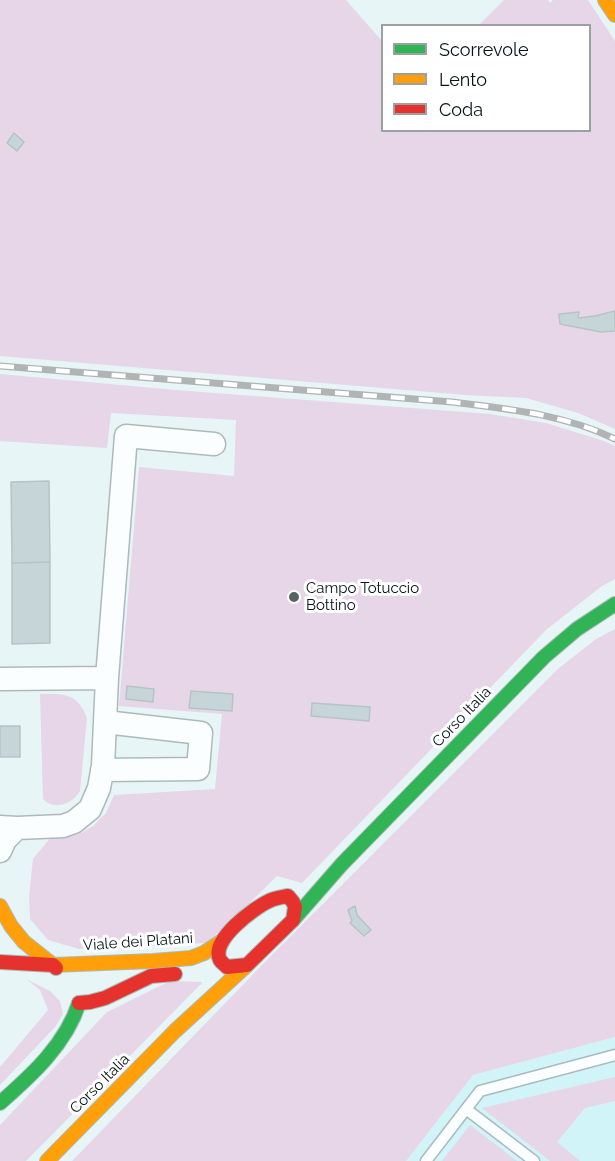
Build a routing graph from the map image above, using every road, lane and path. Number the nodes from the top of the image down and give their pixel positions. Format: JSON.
{"nodes":[{"id":1,"x":605,"y":0,"type":"edge"},
{"id":2,"x":615,"y":15,"type":"edge"},
{"id":3,"x":214,"y":444,"type":"dead end"},
{"id":4,"x":611,"y":606,"type":"edge"},
{"id":5,"x":107,"y":678,"type":"junction"},
{"id":6,"x":0,"y":679,"type":"edge"},
{"id":7,"x":105,"y":722,"type":"junction"},
{"id":8,"x":102,"y":770,"type":"junction"},
{"id":9,"x":8,"y":827,"type":"edge"},
{"id":10,"x":0,"y":851,"type":"edge"},
{"id":11,"x":342,"y":864,"type":"junction"},
{"id":12,"x":288,"y":897,"type":"junction"},
{"id":13,"x":0,"y":906,"type":"edge"},
{"id":14,"x":293,"y":920,"type":"junction"},
{"id":15,"x":222,"y":941,"type":"junction"},
{"id":16,"x":0,"y":962,"type":"edge"},
{"id":17,"x":83,"y":963,"type":"junction"},
{"id":18,"x":52,"y":965,"type":"junction"},
{"id":19,"x":247,"y":965,"type":"junction"},
{"id":20,"x":218,"y":971,"type":"junction"},
{"id":21,"x":192,"y":974,"type":"dead end"},
{"id":22,"x":72,"y":983,"type":"junction"},
{"id":23,"x":79,"y":1003,"type":"junction"},
{"id":24,"x":176,"y":1031,"type":"junction"},
{"id":25,"x":615,"y":1055,"type":"edge"},
{"id":26,"x":0,"y":1102,"type":"edge"},
{"id":27,"x":466,"y":1109,"type":"junction"},
{"id":28,"x":47,"y":1161,"type":"edge"},
{"id":29,"x":426,"y":1161,"type":"edge"},
{"id":30,"x":534,"y":1161,"type":"edge"}],
"edges":[{"from":1,"to":2,"type":"main road"},
{"from":3,"to":5,"type":"street"},
{"from":4,"to":11,"type":"main road","name":"Corso Italia"},
{"from":5,"to":6,"type":"street"},
{"from":5,"to":7,"type":"street"},
{"from":7,"to":8,"type":"street"},
{"from":7,"to":8,"type":"street"},
{"from":8,"to":9,"type":"street"},
{"from":9,"to":10,"type":"street"},
{"from":11,"to":12,"type":"main road","name":"Viale dei Platani"},
{"from":11,"to":14,"type":"main road"},
{"from":12,"to":14,"type":"main road"},
{"from":12,"to":15,"type":"main road","name":"Viale dei Platani"},
{"from":13,"to":18,"type":"main road"},
{"from":14,"to":19,"type":"main road"},
{"from":15,"to":17,"type":"main road","name":"Viale dei Platani"},
{"from":15,"to":20,"type":"main road"},
{"from":16,"to":18,"type":"main road","name":"Viale dei Platani"},
{"from":17,"to":18,"type":"main road","name":"Viale dei Platani"},
{"from":17,"to":22,"type":"main road"},
{"from":18,"to":22,"type":"main road"},
{"from":19,"to":20,"type":"main road"},
{"from":19,"to":24,"type":"main road"},
{"from":20,"to":24,"type":"main road"},
{"from":21,"to":23,"type":"main road"},
{"from":22,"to":23,"type":"main road"},
{"from":23,"to":26,"type":"main road"},
{"from":24,"to":28,"type":"main road","name":"Corso Italia"},
{"from":25,"to":27,"type":"lane"},
{"from":27,"to":29,"type":"lane"},
{"from":27,"to":30,"type":"lane"}]}
